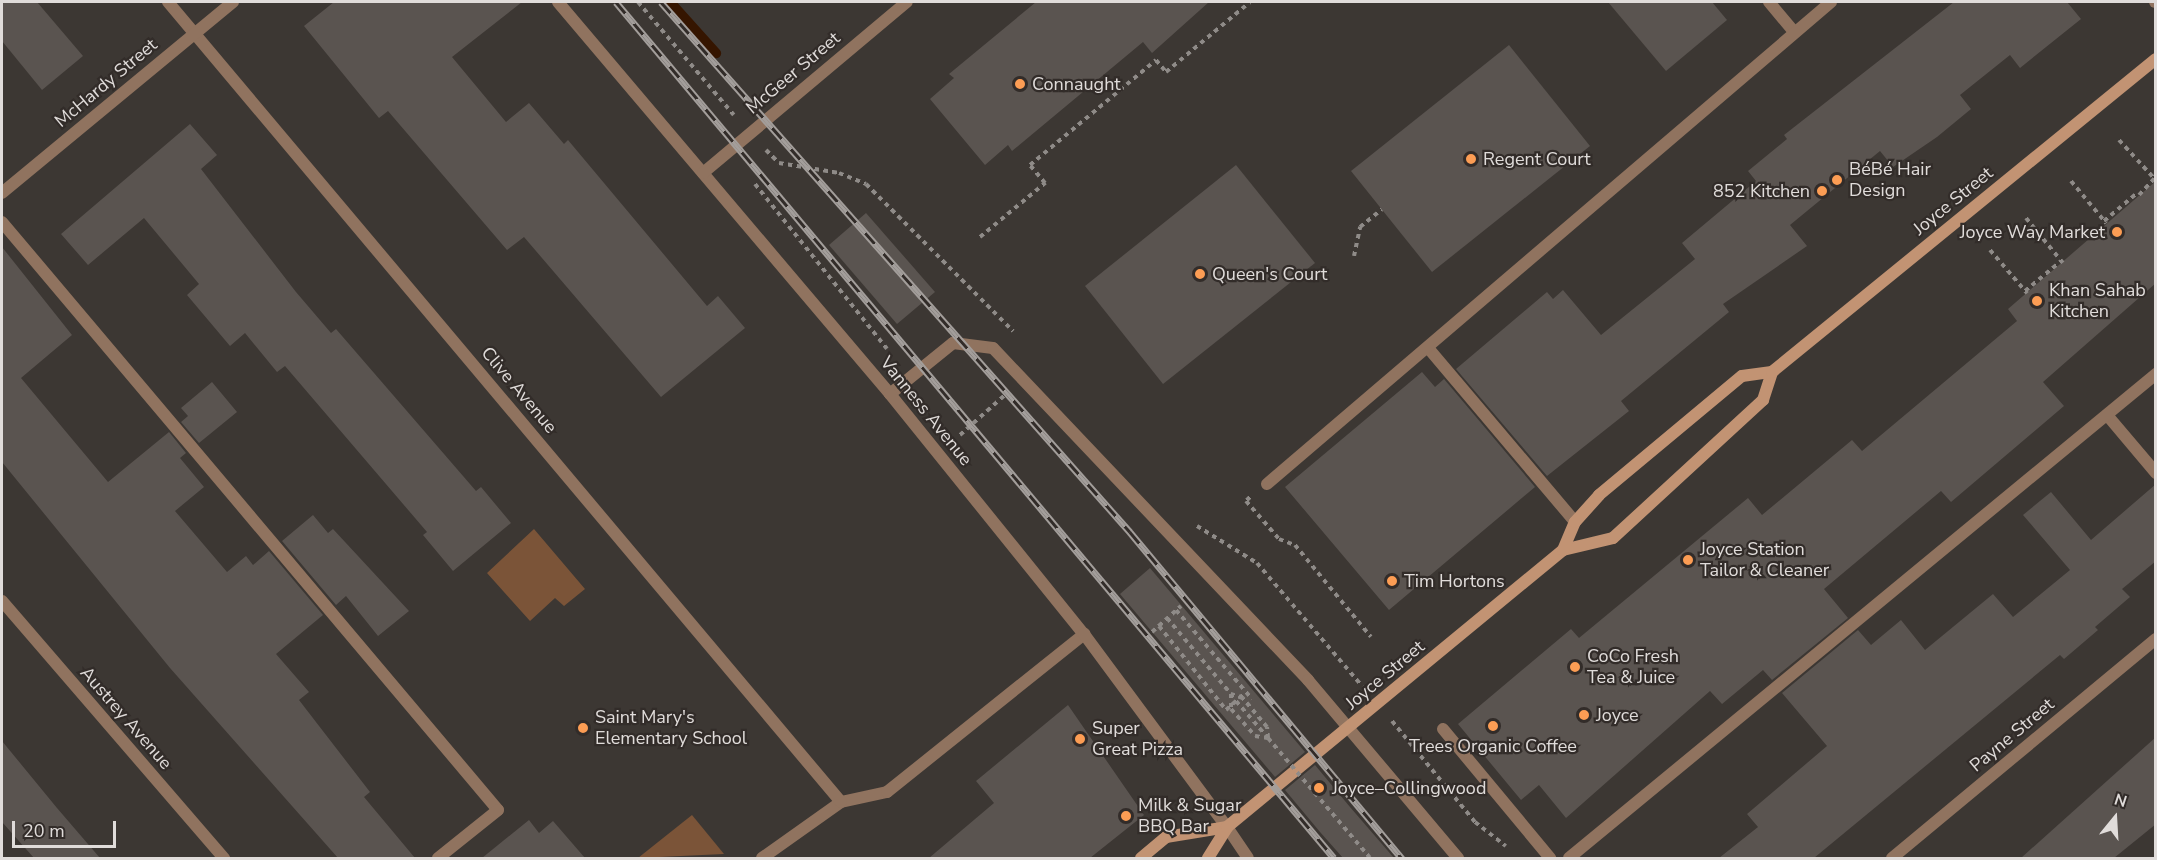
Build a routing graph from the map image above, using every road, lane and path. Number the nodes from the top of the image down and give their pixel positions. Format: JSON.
{"nodes":[{"id":1,"x":168,"y":2,"type":"edge"},
{"id":2,"x":233,"y":2,"type":"edge"},
{"id":3,"x":558,"y":2,"type":"edge"},
{"id":4,"x":638,"y":2,"type":"edge"},
{"id":5,"x":907,"y":2,"type":"edge"},
{"id":6,"x":1250,"y":2,"type":"edge"},
{"id":7,"x":1769,"y":2,"type":"edge"},
{"id":8,"x":1831,"y":2,"type":"edge"},
{"id":9,"x":1794,"y":32,"type":"junction"},
{"id":10,"x":195,"y":33,"type":"junction"},
{"id":11,"x":2156,"y":59,"type":"edge"},
{"id":12,"x":729,"y":109,"type":"dead end"},
{"id":13,"x":2119,"y":140,"type":"dead end"},
{"id":14,"x":703,"y":173,"type":"junction"},
{"id":15,"x":2155,"y":177,"type":"edge"},
{"id":16,"x":2071,"y":181,"type":"dead end"},
{"id":17,"x":755,"y":184,"type":"dead end"},
{"id":18,"x":2,"y":193,"type":"edge"},
{"id":19,"x":1382,"y":209,"type":"dead end"},
{"id":20,"x":2026,"y":218,"type":"dead end"},
{"id":21,"x":2,"y":222,"type":"edge"},
{"id":22,"x":980,"y":237,"type":"dead end"},
{"id":23,"x":1990,"y":250,"type":"dead end"},
{"id":24,"x":1354,"y":256,"type":"dead end"},
{"id":25,"x":1429,"y":349,"type":"junction"},
{"id":26,"x":893,"y":357,"type":"dead end"},
{"id":27,"x":1773,"y":372,"type":"junction"},
{"id":28,"x":2156,"y":374,"type":"edge"},
{"id":29,"x":890,"y":394,"type":"junction"},
{"id":30,"x":1007,"y":394,"type":"dead end"},
{"id":31,"x":2107,"y":415,"type":"junction"},
{"id":32,"x":960,"y":435,"type":"dead end"},
{"id":33,"x":2156,"y":473,"type":"edge"},
{"id":34,"x":1267,"y":484,"type":"joint"},
{"id":35,"x":1575,"y":522,"type":"junction"},
{"id":36,"x":1563,"y":550,"type":"junction"},
{"id":37,"x":2,"y":601,"type":"edge"},
{"id":38,"x":1181,"y":606,"type":"dead end"},
{"id":39,"x":1176,"y":610,"type":"junction"},
{"id":40,"x":1167,"y":618,"type":"junction"},
{"id":41,"x":1159,"y":626,"type":"junction"},
{"id":42,"x":1152,"y":632,"type":"dead end"},
{"id":43,"x":1084,"y":634,"type":"junction"},
{"id":44,"x":1371,"y":637,"type":"dead end"},
{"id":45,"x":2156,"y":639,"type":"edge"},
{"id":46,"x":1246,"y":692,"type":"junction"},
{"id":47,"x":1231,"y":694,"type":"junction"},
{"id":48,"x":1252,"y":699,"type":"dead end"},
{"id":49,"x":1236,"y":701,"type":"junction"},
{"id":50,"x":1347,"y":729,"type":"junction"},
{"id":51,"x":1443,"y":729,"type":"dead end"},
{"id":52,"x":1268,"y":738,"type":"junction"},
{"id":53,"x":1408,"y":740,"type":"dead end"},
{"id":54,"x":841,"y":802,"type":"junction"},
{"id":55,"x":1227,"y":827,"type":"junction"},
{"id":56,"x":1512,"y":853,"type":"dead end"},
{"id":57,"x":224,"y":858,"type":"edge"},
{"id":58,"x":438,"y":858,"type":"edge"},
{"id":59,"x":762,"y":858,"type":"edge"},
{"id":60,"x":1142,"y":858,"type":"edge"},
{"id":61,"x":1208,"y":858,"type":"edge"},
{"id":62,"x":1248,"y":858,"type":"edge"},
{"id":63,"x":1370,"y":858,"type":"edge"},
{"id":64,"x":1458,"y":858,"type":"edge"},
{"id":65,"x":1550,"y":858,"type":"edge"},
{"id":66,"x":1569,"y":858,"type":"edge"},
{"id":67,"x":1892,"y":858,"type":"edge"}],
"edges":[{"from":1,"to":10,"type":"street","name":"Clive Avenue"},
{"from":2,"to":10,"type":"street","name":"McHardy Street"},
{"from":3,"to":14,"type":"street","name":"Vanness Avenue"},
{"from":4,"to":12,"type":"path"},
{"from":5,"to":14,"type":"street","name":"McGeer Street"},
{"from":6,"to":22,"type":"path"},
{"from":7,"to":9,"type":"street"},
{"from":8,"to":9,"type":"street"},
{"from":9,"to":25,"type":"street"},
{"from":10,"to":18,"type":"street","name":"McHardy Street"},
{"from":10,"to":54,"type":"street","name":"Clive Avenue"},
{"from":11,"to":27,"type":"main road","name":"Joyce Street"},
{"from":13,"to":15,"type":"path"},
{"from":14,"to":29,"type":"street","name":"Vanness Avenue"},
{"from":15,"to":16,"type":"path"},
{"from":17,"to":26,"type":"path"},
{"from":19,"to":24,"type":"path"},
{"from":20,"to":23,"type":"path"},
{"from":21,"to":58,"type":"street"},
{"from":25,"to":34,"type":"street"},
{"from":25,"to":35,"type":"street"},
{"from":27,"to":35,"type":"main road","name":"Joyce Street"},
{"from":27,"to":36,"type":"main road","name":"Joyce Street"},
{"from":28,"to":31,"type":"street"},
{"from":29,"to":43,"type":"street","name":"Vanness Avenue"},
{"from":29,"to":50,"type":"street"},
{"from":30,"to":32,"type":"path"},
{"from":31,"to":33,"type":"street"},
{"from":31,"to":66,"type":"street"},
{"from":34,"to":44,"type":"path"},
{"from":35,"to":36,"type":"main road","name":"Joyce Street"},
{"from":36,"to":50,"type":"main road","name":"Joyce Street"},
{"from":37,"to":57,"type":"street","name":"Austrey Avenue"},
{"from":38,"to":39,"type":"path"},
{"from":39,"to":40,"type":"path"},
{"from":39,"to":46,"type":"path"},
{"from":40,"to":41,"type":"path"},
{"from":40,"to":47,"type":"path"},
{"from":41,"to":42,"type":"path"},
{"from":41,"to":49,"type":"path"},
{"from":43,"to":54,"type":"street"},
{"from":43,"to":55,"type":"street","name":"Vanness Avenue"},
{"from":45,"to":67,"type":"street","name":"Payne Street"},
{"from":46,"to":48,"type":"path"},
{"from":46,"to":49,"type":"path"},
{"from":47,"to":52,"type":"path","bridge":true},
{"from":47,"to":52,"type":"path","bridge":true},
{"from":49,"to":52,"type":"path"},
{"from":50,"to":55,"type":"main road","name":"Joyce Street"},
{"from":50,"to":64,"type":"street"},
{"from":51,"to":65,"type":"street"},
{"from":52,"to":63,"type":"path","bridge":true},
{"from":53,"to":56,"type":"path"},
{"from":54,"to":59,"type":"street"},
{"from":55,"to":60,"type":"main road","name":"Joyce Street"},
{"from":55,"to":61,"type":"main road","name":"Joyce Street"},
{"from":55,"to":62,"type":"street","name":"Vanness Avenue"}]}
